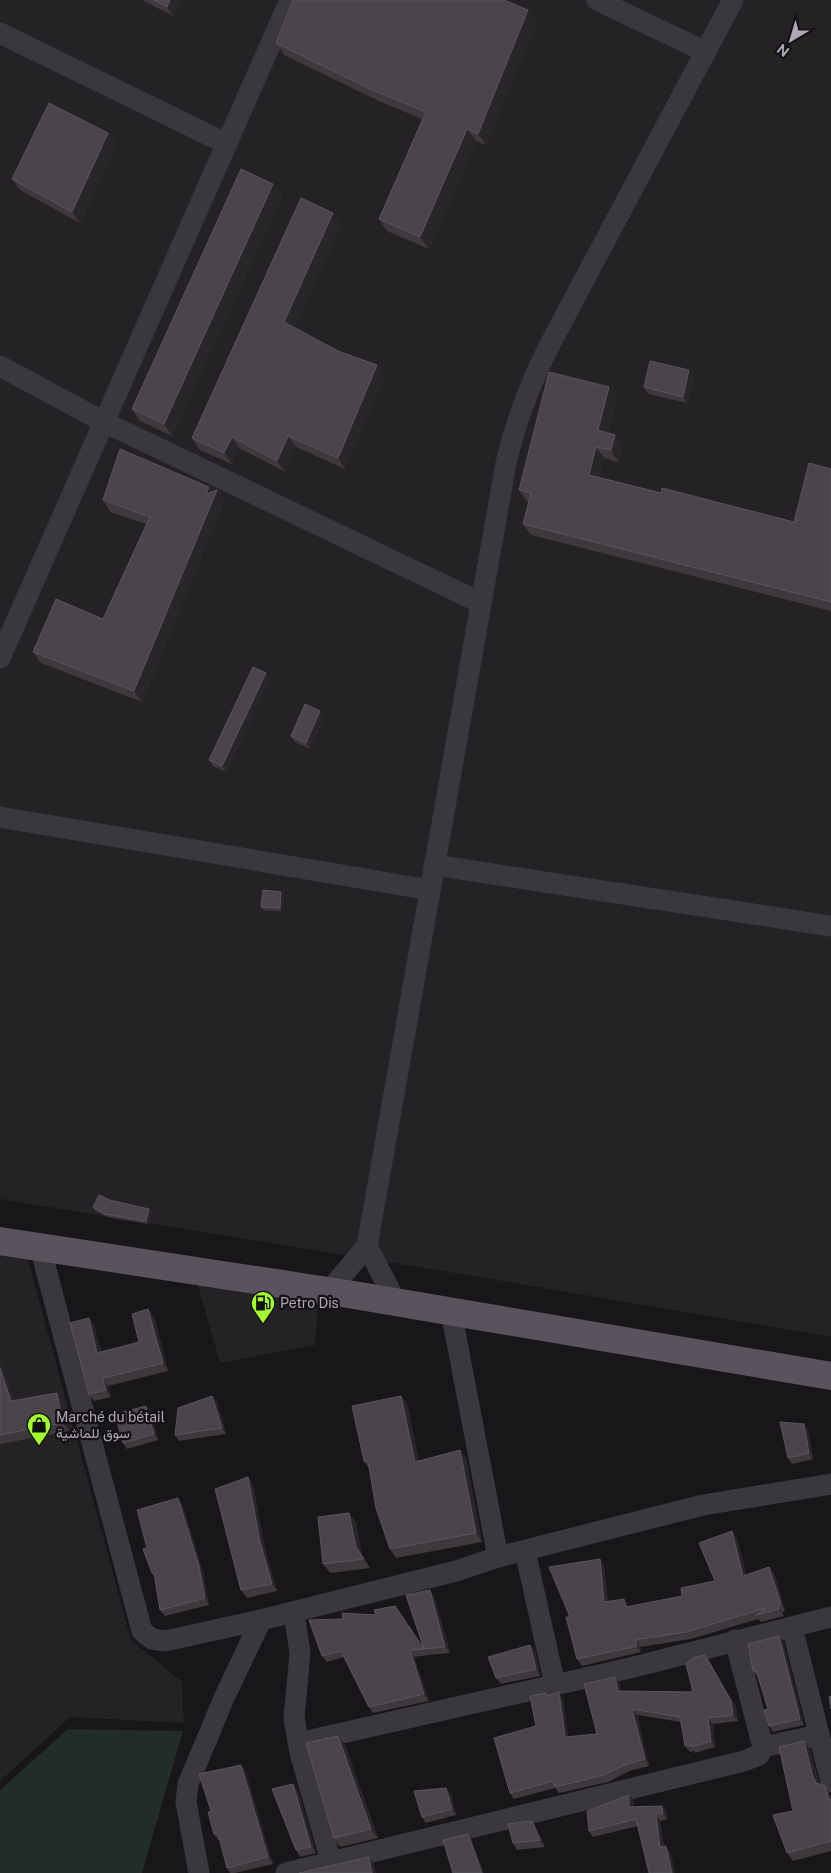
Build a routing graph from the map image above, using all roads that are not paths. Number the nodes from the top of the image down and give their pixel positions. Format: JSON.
{"nodes":[{"id":1,"x":290,"y":0,"type":"edge"},
{"id":2,"x":597,"y":0,"type":"edge"},
{"id":3,"x":733,"y":0,"type":"edge"},
{"id":4,"x":0,"y":33,"type":"edge"},
{"id":5,"x":706,"y":52,"type":"junction"},
{"id":6,"x":227,"y":144,"type":"junction"},
{"id":7,"x":0,"y":366,"type":"edge"},
{"id":8,"x":104,"y":422,"type":"junction"},
{"id":9,"x":481,"y":603,"type":"junction"},
{"id":10,"x":0,"y":658,"type":"edge"},
{"id":11,"x":0,"y":817,"type":"edge"},
{"id":12,"x":434,"y":866,"type":"junction"},
{"id":13,"x":430,"y":890,"type":"junction"},
{"id":14,"x":831,"y":926,"type":"edge"},
{"id":15,"x":0,"y":1241,"type":"edge"},
{"id":16,"x":367,"y":1246,"type":"junction"},
{"id":17,"x":40,"y":1247,"type":"junction"},
{"id":18,"x":329,"y":1291,"type":"junction"},
{"id":19,"x":396,"y":1302,"type":"junction"},
{"id":20,"x":451,"y":1311,"type":"junction"},
{"id":21,"x":831,"y":1376,"type":"edge"},
{"id":22,"x":831,"y":1484,"type":"edge"},
{"id":23,"x":525,"y":1551,"type":"junction"},
{"id":24,"x":498,"y":1557,"type":"junction"},
{"id":25,"x":294,"y":1613,"type":"junction"},
{"id":26,"x":831,"y":1617,"type":"edge"},
{"id":27,"x":261,"y":1620,"type":"junction"},
{"id":28,"x":792,"y":1627,"type":"junction"},
{"id":29,"x":735,"y":1640,"type":"junction"},
{"id":30,"x":555,"y":1685,"type":"junction"},
{"id":31,"x":819,"y":1735,"type":"junction"},
{"id":32,"x":298,"y":1743,"type":"junction"},
{"id":33,"x":763,"y":1747,"type":"junction"},
{"id":34,"x":831,"y":1782,"type":"edge"},
{"id":35,"x":331,"y":1862,"type":"junction"},
{"id":36,"x":199,"y":1873,"type":"edge"},
{"id":37,"x":286,"y":1873,"type":"edge"}],
"edges":[{"from":1,"to":6,"type":"street"},
{"from":2,"to":5,"type":"street"},
{"from":3,"to":5,"type":"street"},
{"from":4,"to":6,"type":"street"},
{"from":5,"to":9,"type":"street"},
{"from":6,"to":8,"type":"street"},
{"from":7,"to":8,"type":"street"},
{"from":8,"to":9,"type":"street"},
{"from":8,"to":10,"type":"street"},
{"from":9,"to":12,"type":"street"},
{"from":11,"to":13,"type":"street"},
{"from":12,"to":13,"type":"street"},
{"from":12,"to":14,"type":"street"},
{"from":13,"to":16,"type":"street"},
{"from":15,"to":17,"type":"main road"},
{"from":16,"to":18,"type":"street"},
{"from":16,"to":19,"type":"street"},
{"from":17,"to":18,"type":"main road"},
{"from":17,"to":27,"type":"street"},
{"from":18,"to":19,"type":"main road"},
{"from":19,"to":20,"type":"main road"},
{"from":20,"to":21,"type":"main road"},
{"from":20,"to":24,"type":"street"},
{"from":22,"to":23,"type":"street"},
{"from":23,"to":24,"type":"street"},
{"from":23,"to":30,"type":"street"},
{"from":24,"to":25,"type":"street"},
{"from":25,"to":27,"type":"street"},
{"from":25,"to":32,"type":"street"},
{"from":26,"to":28,"type":"street"},
{"from":27,"to":36,"type":"street"},
{"from":28,"to":29,"type":"street"},
{"from":28,"to":31,"type":"street"},
{"from":29,"to":30,"type":"street"},
{"from":29,"to":33,"type":"street"},
{"from":30,"to":32,"type":"street"},
{"from":31,"to":33,"type":"street"},
{"from":31,"to":34,"type":"street"},
{"from":32,"to":35,"type":"street"},
{"from":33,"to":35,"type":"street"},
{"from":35,"to":37,"type":"street"}]}
